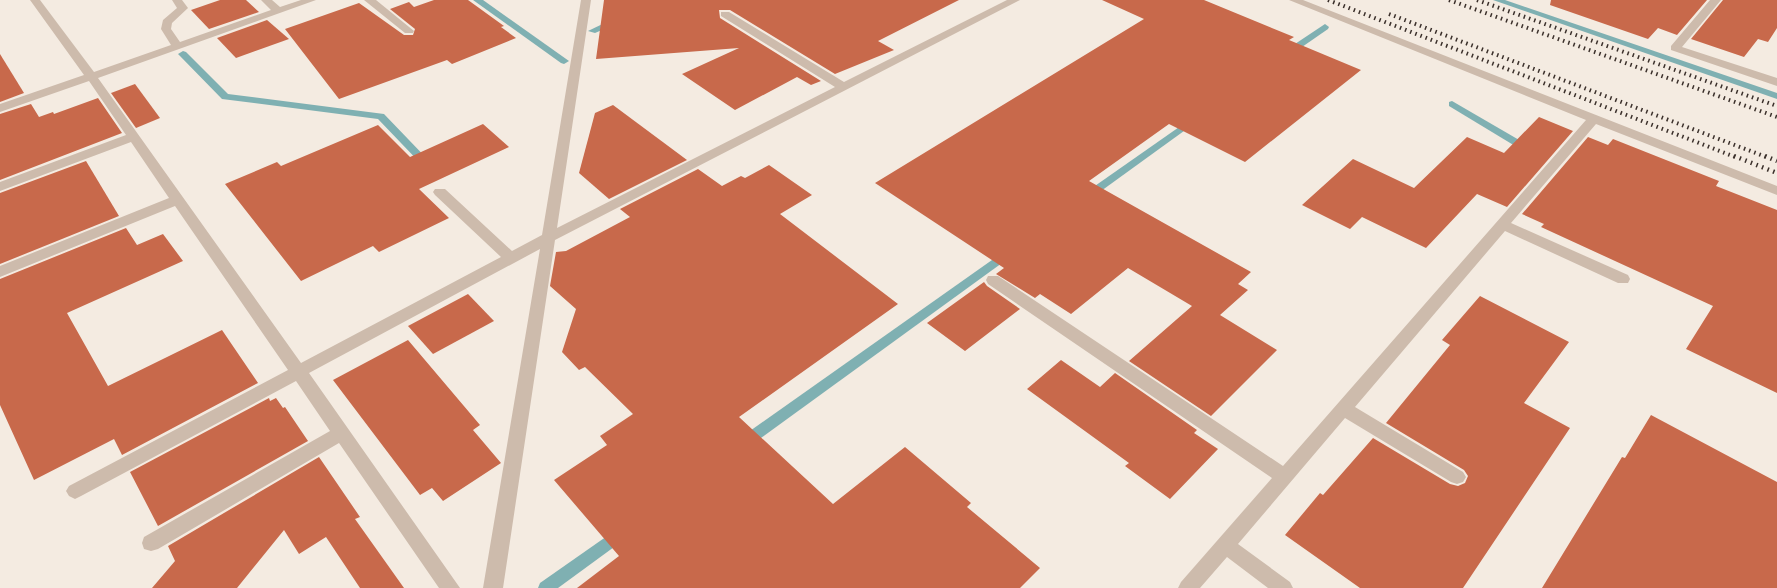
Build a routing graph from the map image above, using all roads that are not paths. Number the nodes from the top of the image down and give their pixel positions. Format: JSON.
{"nodes":[{"id":1,"x":35,"y":0,"type":"edge"},
{"id":2,"x":177,"y":0,"type":"edge"},
{"id":3,"x":266,"y":0,"type":"edge"},
{"id":4,"x":311,"y":0,"type":"edge"},
{"id":5,"x":369,"y":0,"type":"edge"},
{"id":6,"x":586,"y":0,"type":"edge"},
{"id":7,"x":1294,"y":0,"type":"edge"},
{"id":8,"x":1716,"y":0,"type":"edge"},
{"id":9,"x":1004,"y":2,"type":"edge"},
{"id":10,"x":278,"y":11,"type":"junction"},
{"id":11,"x":725,"y":14,"type":"dead end"},
{"id":12,"x":409,"y":31,"type":"dead end"},
{"id":13,"x":177,"y":46,"type":"junction"},
{"id":14,"x":91,"y":76,"type":"junction"},
{"id":15,"x":1777,"y":82,"type":"edge"},
{"id":16,"x":844,"y":87,"type":"junction"},
{"id":17,"x":0,"y":108,"type":"edge"},
{"id":18,"x":1593,"y":118,"type":"junction"},
{"id":19,"x":133,"y":137,"type":"junction"},
{"id":20,"x":0,"y":187,"type":"edge"},
{"id":21,"x":1777,"y":191,"type":"edge"},
{"id":22,"x":440,"y":192,"type":"dead end"},
{"id":23,"x":177,"y":200,"type":"junction"},
{"id":24,"x":1502,"y":224,"type":"junction"},
{"id":25,"x":548,"y":238,"type":"junction"},
{"id":26,"x":511,"y":258,"type":"junction"},
{"id":27,"x":0,"y":272,"type":"edge"},
{"id":28,"x":1623,"y":279,"type":"dead end"},
{"id":29,"x":993,"y":280,"type":"dead end"},
{"id":30,"x":298,"y":372,"type":"junction"},
{"id":31,"x":1343,"y":408,"type":"junction"},
{"id":32,"x":341,"y":433,"type":"junction"},
{"id":33,"x":1284,"y":476,"type":"junction"},
{"id":34,"x":1457,"y":477,"type":"dead end"},
{"id":35,"x":75,"y":491,"type":"dead end"},
{"id":36,"x":151,"y":543,"type":"dead end"},
{"id":37,"x":1225,"y":545,"type":"junction"},
{"id":38,"x":450,"y":588,"type":"edge"},
{"id":39,"x":493,"y":588,"type":"edge"},
{"id":40,"x":1188,"y":588,"type":"edge"},
{"id":41,"x":1283,"y":588,"type":"edge"}],
"edges":[{"from":1,"to":14,"type":"street"},
{"from":2,"to":13,"type":"street"},
{"from":3,"to":10,"type":"street"},
{"from":4,"to":10,"type":"street"},
{"from":5,"to":12,"type":"street"},
{"from":6,"to":25,"type":"street"},
{"from":7,"to":18,"type":"street"},
{"from":8,"to":15,"type":"street"},
{"from":9,"to":16,"type":"street"},
{"from":10,"to":13,"type":"street"},
{"from":11,"to":16,"type":"street"},
{"from":13,"to":14,"type":"street"},
{"from":14,"to":17,"type":"street"},
{"from":14,"to":19,"type":"street"},
{"from":16,"to":25,"type":"street"},
{"from":18,"to":21,"type":"street"},
{"from":18,"to":24,"type":"street"},
{"from":19,"to":20,"type":"street"},
{"from":19,"to":23,"type":"street"},
{"from":22,"to":26,"type":"street"},
{"from":23,"to":27,"type":"street"},
{"from":23,"to":30,"type":"street"},
{"from":24,"to":28,"type":"street"},
{"from":24,"to":31,"type":"street"},
{"from":25,"to":26,"type":"street"},
{"from":25,"to":39,"type":"street"},
{"from":26,"to":30,"type":"street"},
{"from":29,"to":33,"type":"street"},
{"from":30,"to":32,"type":"street"},
{"from":30,"to":35,"type":"street"},
{"from":31,"to":33,"type":"street"},
{"from":31,"to":34,"type":"street"},
{"from":32,"to":36,"type":"street"},
{"from":32,"to":38,"type":"street"},
{"from":33,"to":37,"type":"street"},
{"from":37,"to":40,"type":"street"},
{"from":37,"to":41,"type":"street"}]}
